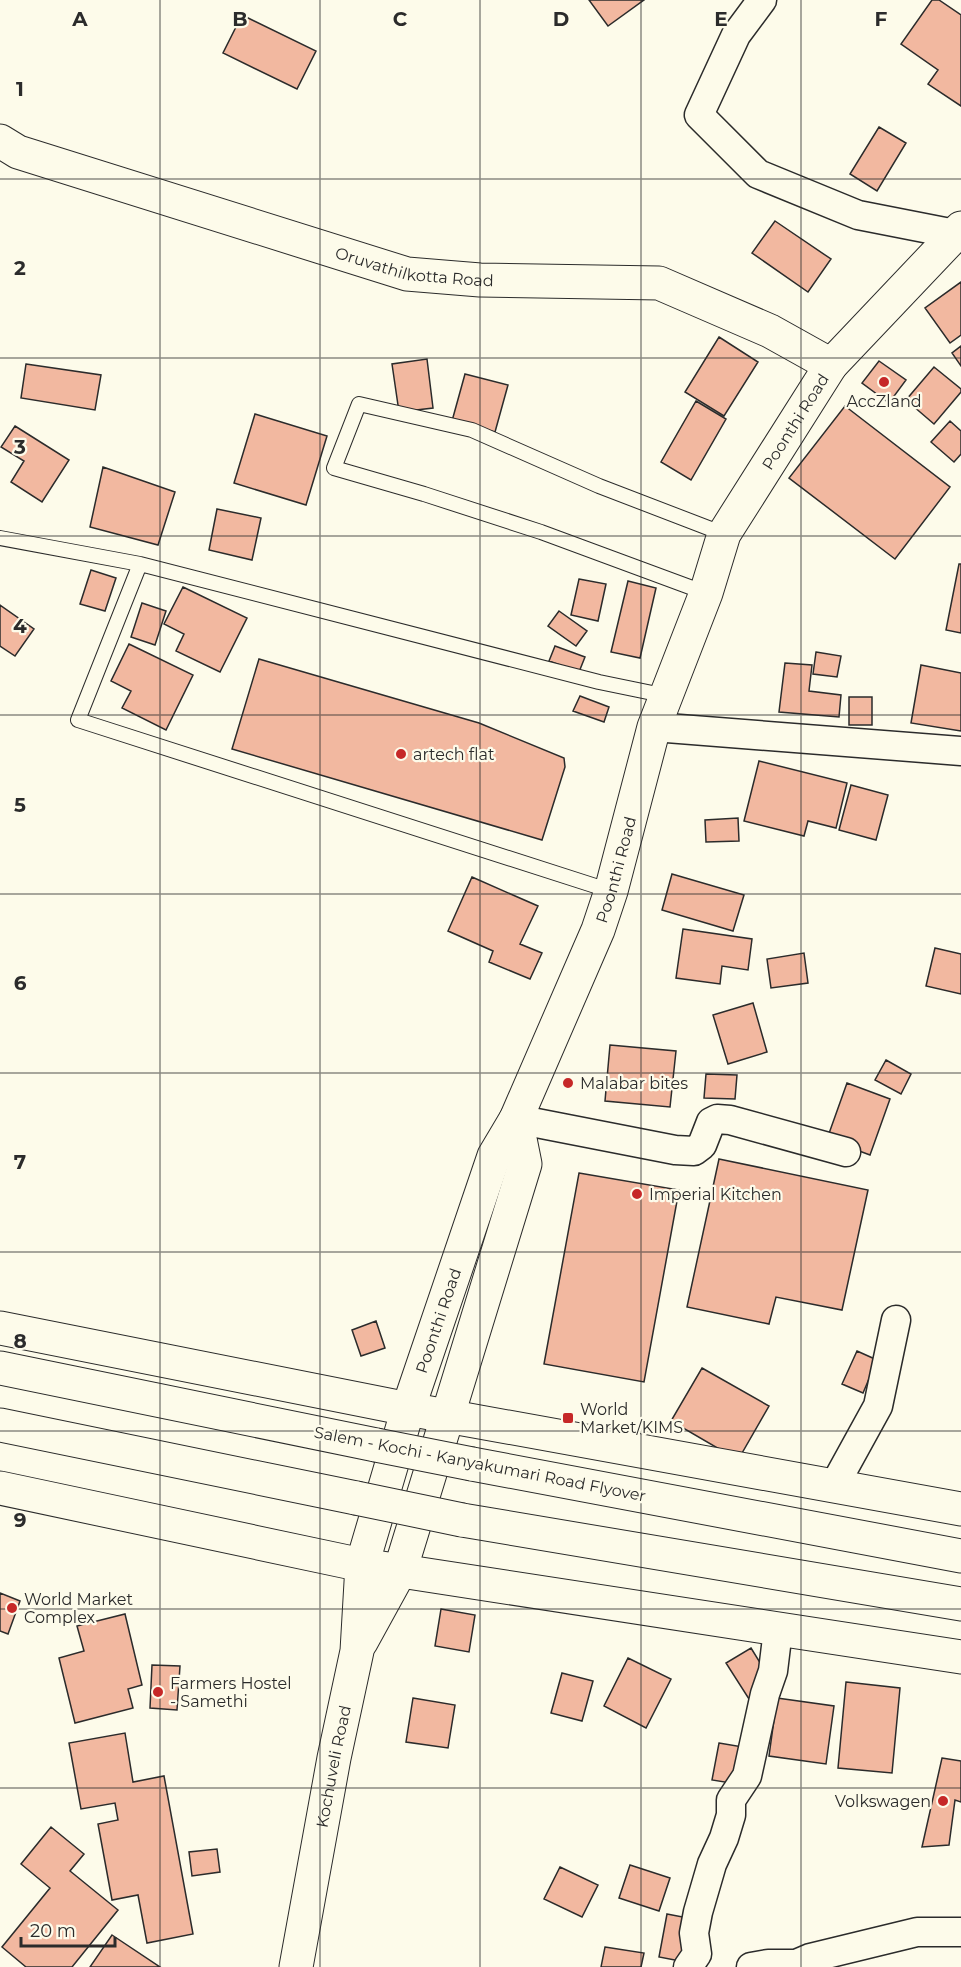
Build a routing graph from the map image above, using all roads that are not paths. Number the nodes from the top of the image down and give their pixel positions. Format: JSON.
{"nodes":[{"id":1,"x":761,"y":0,"type":"edge"},
{"id":2,"x":0,"y":141,"type":"edge"},
{"id":3,"x":959,"y":233,"type":"edge"},
{"id":4,"x":831,"y":365,"type":"junction"},
{"id":5,"x":724,"y":534,"type":"junction"},
{"id":6,"x":0,"y":538,"type":"edge"},
{"id":7,"x":140,"y":564,"type":"junction"},
{"id":8,"x":706,"y":592,"type":"junction"},
{"id":9,"x":667,"y":696,"type":"junction"},
{"id":10,"x":654,"y":727,"type":"junction"},
{"id":11,"x":961,"y":751,"type":"edge"},
{"id":12,"x":611,"y":891,"type":"junction"},
{"id":13,"x":516,"y":1119,"type":"junction"},
{"id":14,"x":846,"y":1152,"type":"dead end"},
{"id":15,"x":896,"y":1320,"type":"dead end"},
{"id":16,"x":0,"y":1328,"type":"edge"},
{"id":17,"x":0,"y":1368,"type":"edge"},
{"id":18,"x":408,"y":1409,"type":"junction"},
{"id":19,"x":447,"y":1416,"type":"junction"},
{"id":20,"x":0,"y":1425,"type":"edge"},
{"id":21,"x":834,"y":1486,"type":"junction"},
{"id":22,"x":0,"y":1488,"type":"edge"},
{"id":23,"x":961,"y":1509,"type":"edge"},
{"id":24,"x":961,"y":1556,"type":"edge"},
{"id":25,"x":362,"y":1565,"type":"junction"},
{"id":26,"x":400,"y":1571,"type":"junction"},
{"id":27,"x":961,"y":1605,"type":"edge"},
{"id":28,"x":781,"y":1629,"type":"junction"},
{"id":29,"x":357,"y":1651,"type":"junction"},
{"id":30,"x":961,"y":1657,"type":"edge"},
{"id":31,"x":961,"y":1932,"type":"edge"},
{"id":32,"x":296,"y":1967,"type":"edge"},
{"id":33,"x":688,"y":1967,"type":"edge"},
{"id":34,"x":750,"y":1967,"type":"edge"}],
"edges":[{"from":1,"to":3,"type":"street"},
{"from":2,"to":4,"type":"main road","name":"Oruvathilkotta Road"},
{"from":3,"to":4,"type":"main road","name":"Poonthi Road"},
{"from":4,"to":5,"type":"main road","name":"Poonthi Road"},
{"from":5,"to":8,"type":"main road","name":"Poonthi Road"},
{"from":5,"to":8,"type":"lane"},
{"from":6,"to":7,"type":"lane"},
{"from":7,"to":9,"type":"lane"},
{"from":7,"to":12,"type":"lane"},
{"from":8,"to":9,"type":"main road","name":"Poonthi Road"},
{"from":9,"to":10,"type":"main road","name":"Poonthi Road"},
{"from":10,"to":11,"type":"street"},
{"from":10,"to":12,"type":"main road","name":"Poonthi Road"},
{"from":12,"to":13,"type":"main road","name":"Poonthi Road"},
{"from":13,"to":14,"type":"street"},
{"from":13,"to":18,"type":"main road","name":"Poonthi Road"},
{"from":13,"to":19,"type":"main road"},
{"from":15,"to":21,"type":"street"},
{"from":16,"to":18,"type":"main road"},
{"from":17,"to":24,"type":"main road","name":"Salem - Kochi - Kanyakumari Road Flyover","bridge":true},
{"from":18,"to":19,"type":"main road"},
{"from":18,"to":25,"type":"main road","name":"Poonthi Road"},
{"from":19,"to":21,"type":"main road"},
{"from":19,"to":26,"type":"main road"},
{"from":20,"to":27,"type":"main road","bridge":true},
{"from":21,"to":23,"type":"main road"},
{"from":22,"to":25,"type":"main road"},
{"from":25,"to":26,"type":"main road"},
{"from":25,"to":29,"type":"main road","name":"Kochuveli Road"},
{"from":26,"to":28,"type":"main road"},
{"from":26,"to":29,"type":"main road"},
{"from":28,"to":30,"type":"main road"},
{"from":28,"to":33,"type":"street"},
{"from":29,"to":32,"type":"main road","name":"Kochuveli Road"},
{"from":31,"to":34,"type":"street"}]}
